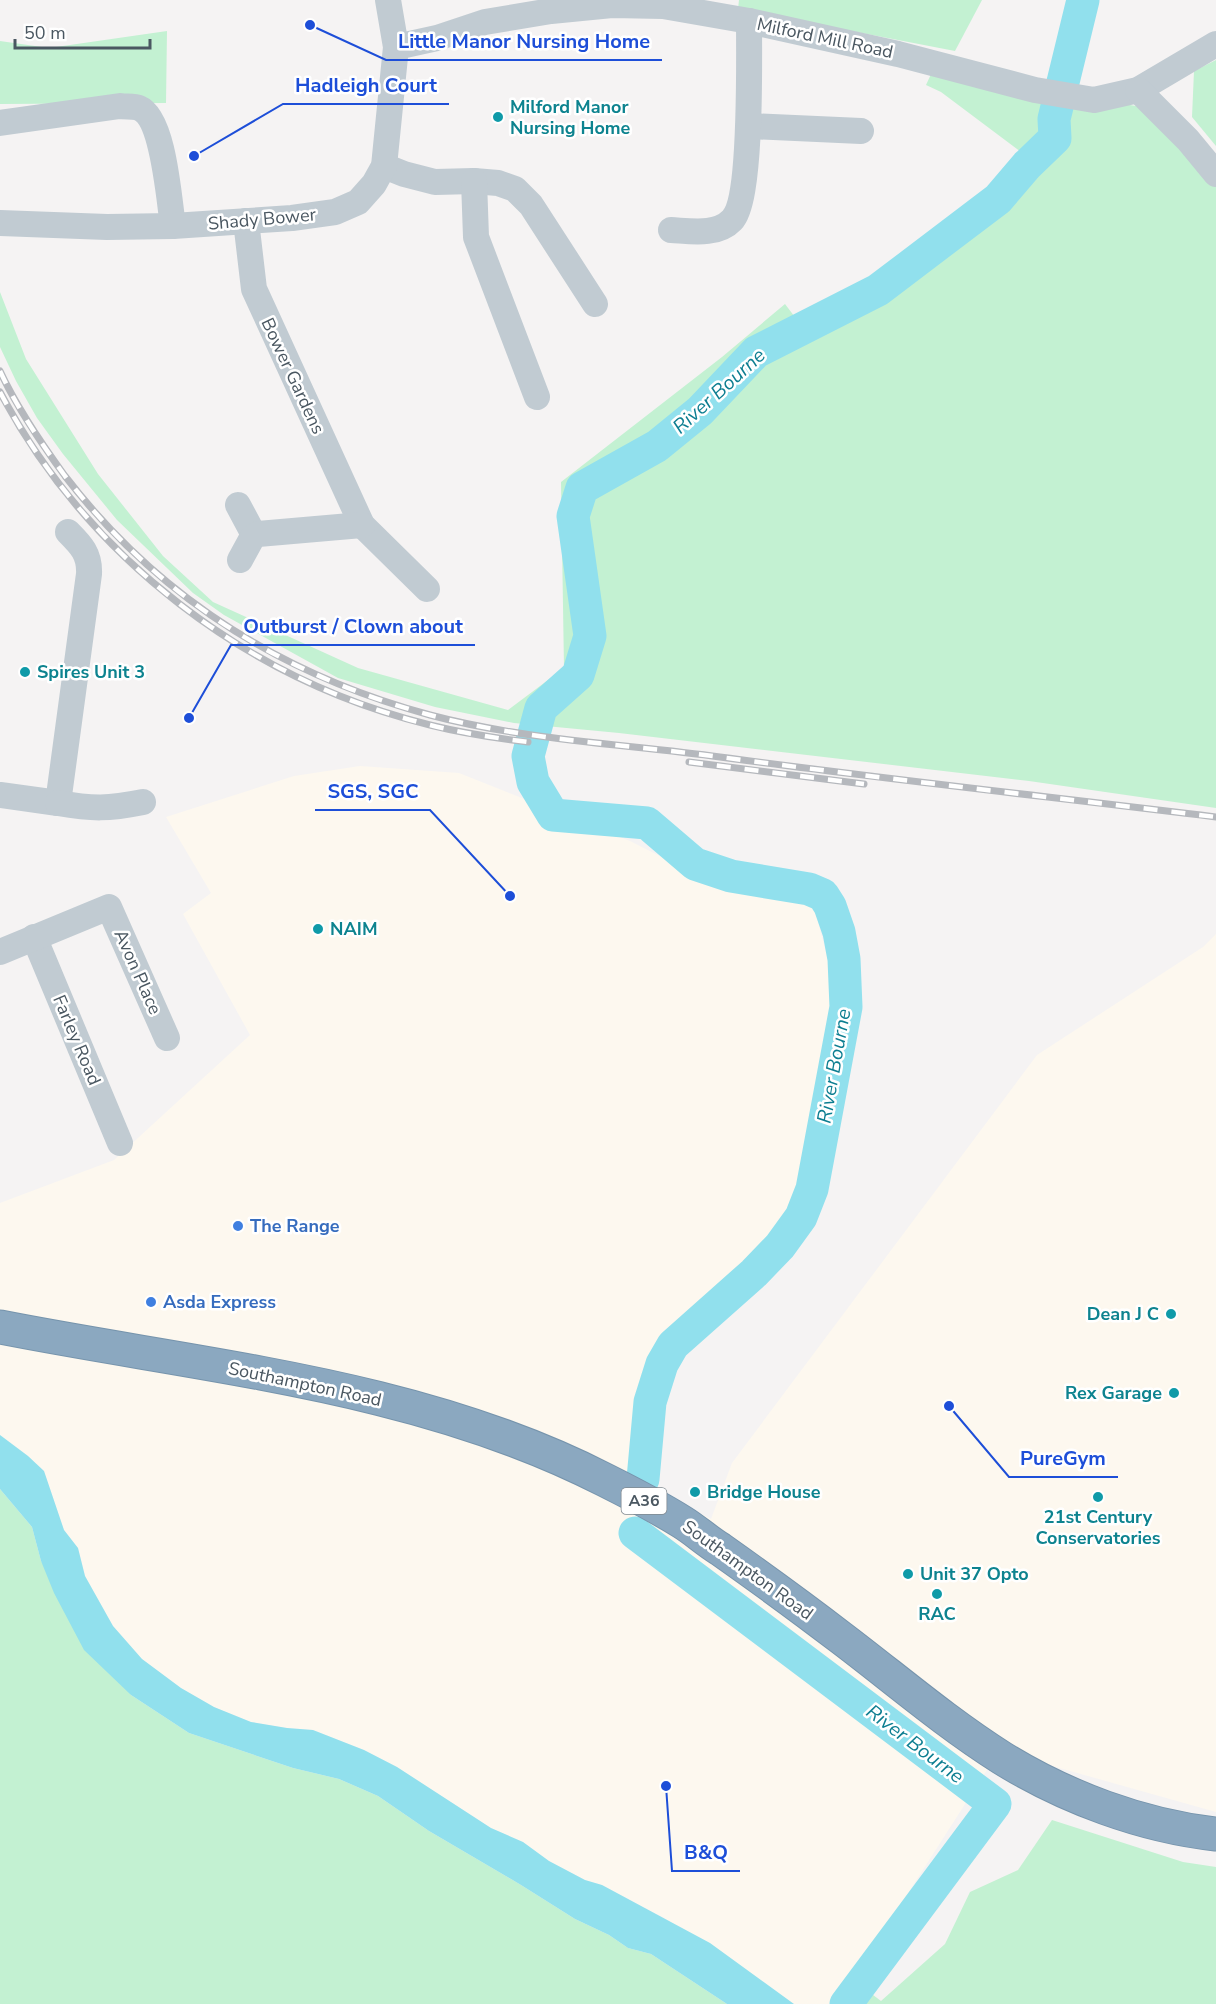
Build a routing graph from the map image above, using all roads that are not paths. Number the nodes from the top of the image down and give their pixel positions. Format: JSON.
{"nodes":[{"id":1,"x":388,"y":0,"type":"edge"},
{"id":2,"x":663,"y":3,"type":"edge"},
{"id":3,"x":749,"y":21,"type":"junction"},
{"id":4,"x":1216,"y":44,"type":"edge"},
{"id":5,"x":396,"y":47,"type":"junction"},
{"id":6,"x":1138,"y":90,"type":"junction"},
{"id":7,"x":0,"y":123,"type":"edge"},
{"id":8,"x":748,"y":126,"type":"junction"},
{"id":9,"x":850,"y":138,"type":"dead end"},
{"id":10,"x":384,"y":166,"type":"junction"},
{"id":11,"x":1216,"y":174,"type":"edge"},
{"id":12,"x":474,"y":181,"type":"junction"},
{"id":13,"x":246,"y":221,"type":"junction"},
{"id":14,"x":0,"y":223,"type":"edge"},
{"id":15,"x":173,"y":226,"type":"junction"},
{"id":16,"x":671,"y":230,"type":"dead end"},
{"id":17,"x":595,"y":304,"type":"dead end"},
{"id":18,"x":537,"y":397,"type":"dead end"},
{"id":19,"x":238,"y":505,"type":"dead end"},
{"id":20,"x":362,"y":525,"type":"junction"},
{"id":21,"x":68,"y":532,"type":"dead end"},
{"id":22,"x":254,"y":535,"type":"junction"},
{"id":23,"x":240,"y":560,"type":"dead end"},
{"id":24,"x":427,"y":589,"type":"dead end"},
{"id":25,"x":0,"y":795,"type":"edge"},
{"id":26,"x":143,"y":802,"type":"dead end"},
{"id":27,"x":58,"y":803,"type":"junction"},
{"id":28,"x":34,"y":937,"type":"junction"},
{"id":29,"x":0,"y":952,"type":"edge"},
{"id":30,"x":167,"y":1038,"type":"dead end"},
{"id":31,"x":120,"y":1143,"type":"dead end"},
{"id":32,"x":0,"y":1327,"type":"edge"},
{"id":33,"x":0,"y":1342,"type":"edge"},
{"id":34,"x":1216,"y":1834,"type":"edge"},
{"id":35,"x":1216,"y":1848,"type":"edge"}],
"edges":[{"from":1,"to":5,"type":"street","name":"Shady Bower"},
{"from":2,"to":3,"type":"street","name":"Milford Mill Road"},
{"from":2,"to":5,"type":"street","name":"Milford Mill Road"},
{"from":3,"to":6,"type":"street","name":"Milford Mill Road"},
{"from":3,"to":8,"type":"street"},
{"from":4,"to":6,"type":"street","name":"Milford Mill Road"},
{"from":5,"to":10,"type":"street","name":"Shady Bower"},
{"from":6,"to":11,"type":"street"},
{"from":7,"to":15,"type":"street"},
{"from":8,"to":9,"type":"street"},
{"from":8,"to":16,"type":"street"},
{"from":10,"to":12,"type":"street"},
{"from":10,"to":13,"type":"street","name":"Shady Bower"},
{"from":12,"to":17,"type":"street"},
{"from":12,"to":18,"type":"street"},
{"from":13,"to":15,"type":"street","name":"Shady Bower"},
{"from":13,"to":20,"type":"street","name":"Bower Gardens"},
{"from":14,"to":15,"type":"street","name":"Shady Bower"},
{"from":19,"to":22,"type":"street"},
{"from":20,"to":22,"type":"street"},
{"from":20,"to":24,"type":"street","name":"Bower Gardens"},
{"from":21,"to":27,"type":"street"},
{"from":22,"to":23,"type":"street"},
{"from":25,"to":27,"type":"street"},
{"from":26,"to":27,"type":"street"},
{"from":28,"to":29,"type":"street"},
{"from":28,"to":30,"type":"street","name":"Avon Place"},
{"from":28,"to":31,"type":"street","name":"Farley Road"},
{"from":32,"to":34,"type":"highway","name":"Southampton Road","number":"A36"},
{"from":33,"to":35,"type":"highway","name":"Southampton Road","number":"A36"}]}
